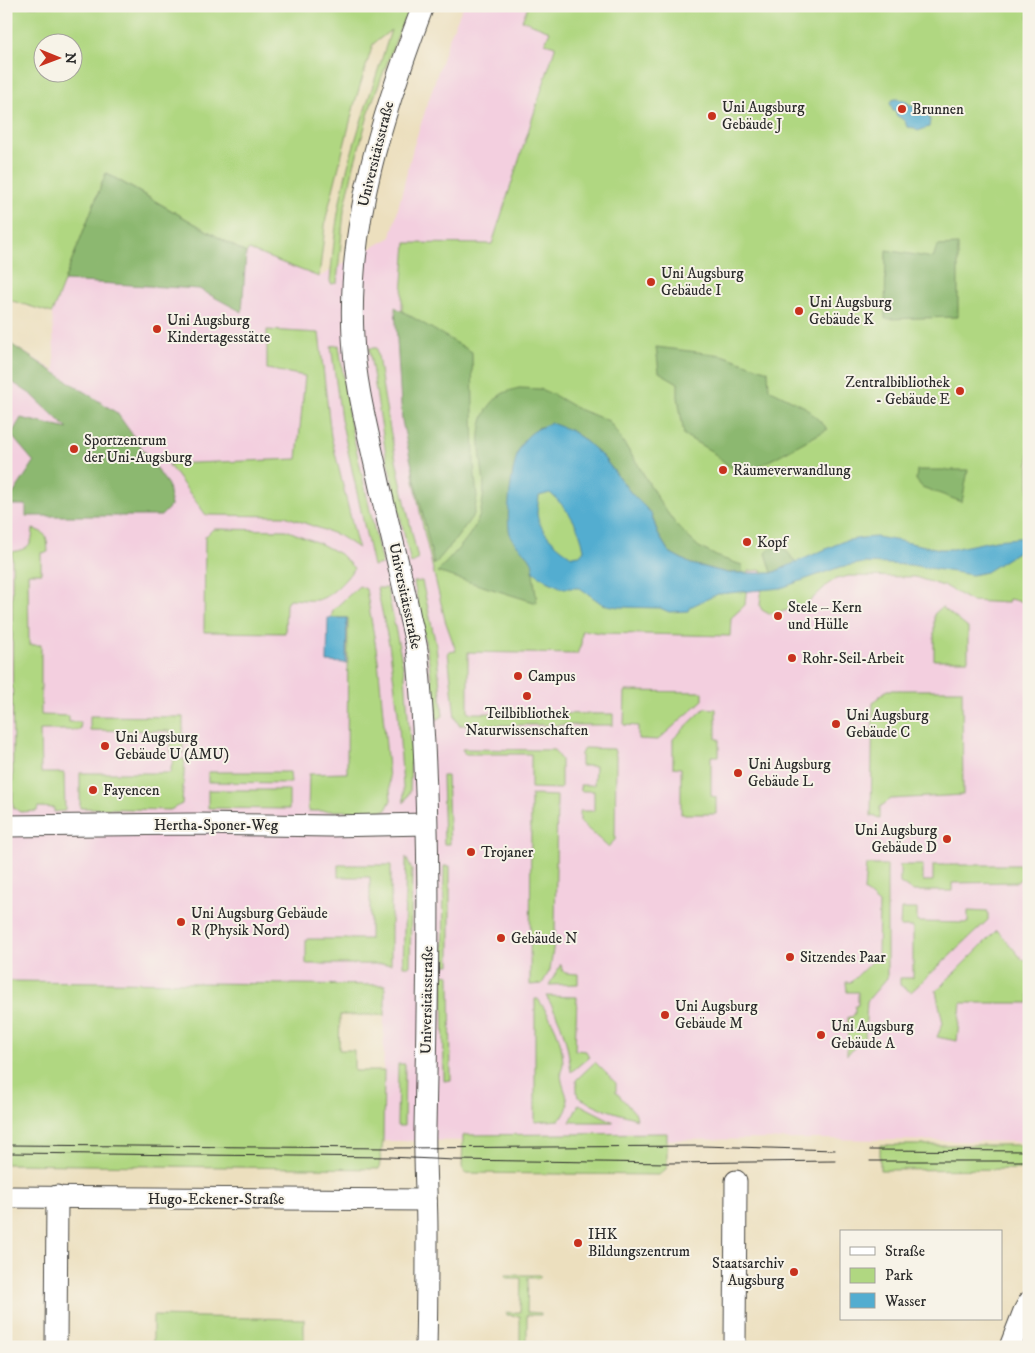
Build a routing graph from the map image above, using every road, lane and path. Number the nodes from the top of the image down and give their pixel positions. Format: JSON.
{"nodes":[{"id":1,"x":423,"y":6,"type":"edge"},
{"id":2,"x":426,"y":824,"type":"junction"},
{"id":3,"x":6,"y":826,"type":"edge"},
{"id":4,"x":736,"y":1181,"type":"dead end"},
{"id":5,"x":6,"y":1196,"type":"edge"},
{"id":6,"x":57,"y":1196,"type":"junction"},
{"id":7,"x":426,"y":1200,"type":"junction"},
{"id":8,"x":1029,"y":1302,"type":"edge"},
{"id":9,"x":56,"y":1347,"type":"edge"},
{"id":10,"x":426,"y":1347,"type":"edge"},
{"id":11,"x":735,"y":1347,"type":"edge"},
{"id":12,"x":1010,"y":1347,"type":"edge"}],
"edges":[{"from":1,"to":2,"type":"street","name":"Universitätsstraße"},
{"from":2,"to":3,"type":"street","name":"Hertha-Sponer-Weg"},
{"from":2,"to":7,"type":"street","name":"Universitätsstraße"},
{"from":4,"to":11,"type":"street"},
{"from":5,"to":6,"type":"street","name":"Hugo-Eckener-Straße"},
{"from":6,"to":7,"type":"street","name":"Hugo-Eckener-Straße"},
{"from":6,"to":9,"type":"street"},
{"from":7,"to":10,"type":"street","name":"Universitätsstraße"},
{"from":8,"to":12,"type":"street"}]}
